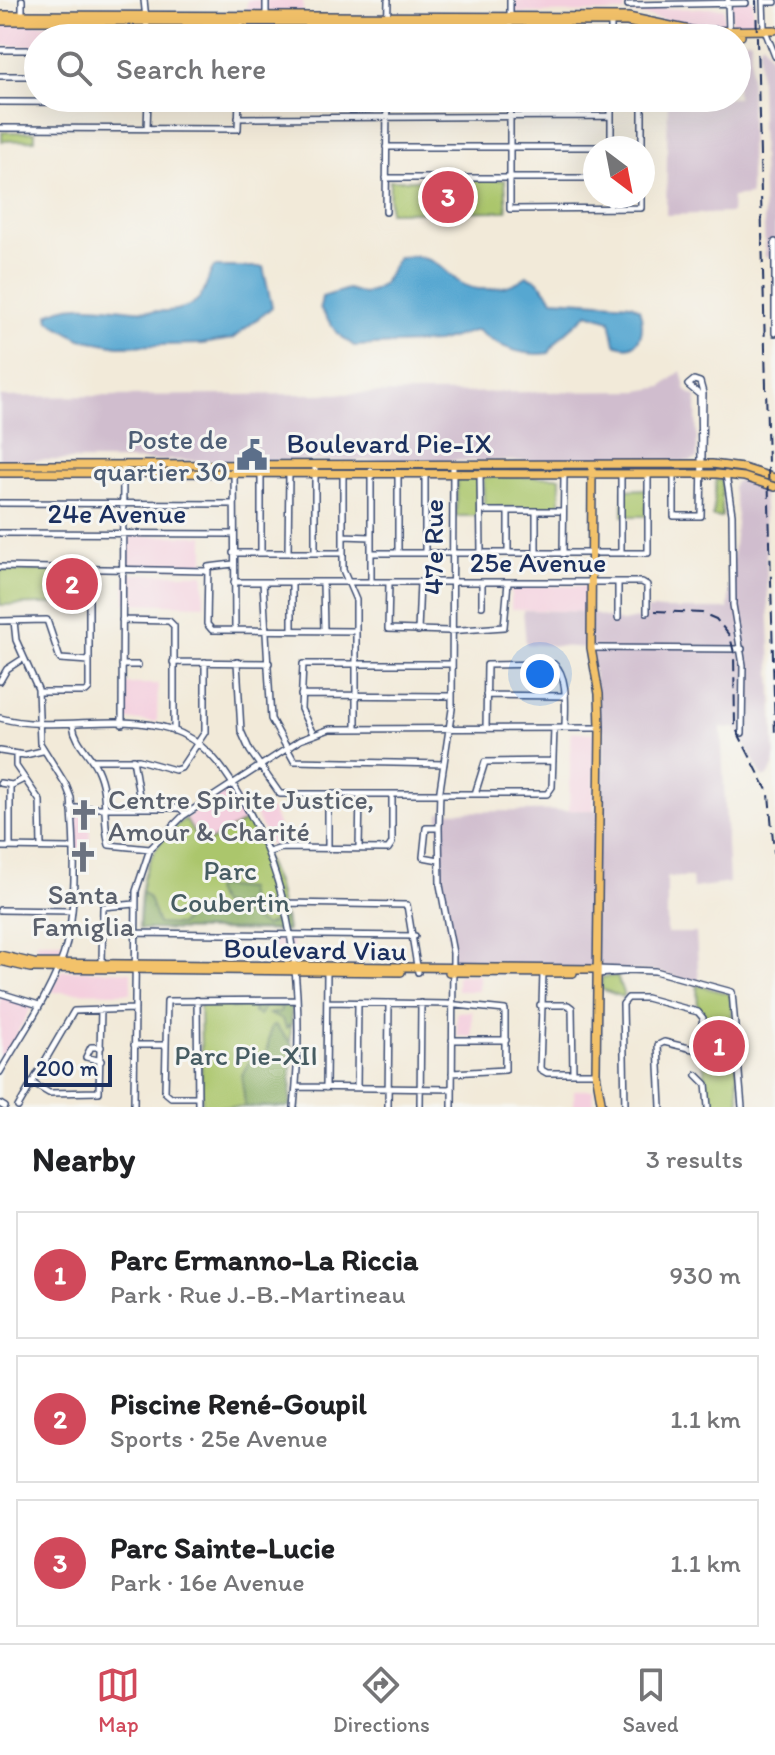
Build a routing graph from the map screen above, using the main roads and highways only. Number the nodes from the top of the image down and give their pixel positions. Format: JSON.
{"nodes":[{"id":1,"x":0,"y":18,"type":"edge"},
{"id":2,"x":146,"y":18,"type":"junction"},
{"id":3,"x":266,"y":19,"type":"junction"},
{"id":4,"x":611,"y":19,"type":"junction"},
{"id":5,"x":647,"y":24,"type":"edge"},
{"id":6,"x":661,"y":24,"type":"edge"},
{"id":7,"x":751,"y":33,"type":"edge"},
{"id":8,"x":771,"y":33,"type":"edge"},
{"id":9,"x":592,"y":464,"type":"junction"},
{"id":10,"x":0,"y":465,"type":"edge"},
{"id":11,"x":701,"y":466,"type":"junction"},
{"id":12,"x":123,"y":469,"type":"junction"},
{"id":13,"x":234,"y":469,"type":"junction"},
{"id":14,"x":316,"y":469,"type":"junction"},
{"id":15,"x":371,"y":469,"type":"junction"},
{"id":16,"x":453,"y":470,"type":"junction"},
{"id":17,"x":0,"y":473,"type":"edge"},
{"id":18,"x":592,"y":474,"type":"junction"},
{"id":19,"x":775,"y":478,"type":"edge"},
{"id":20,"x":775,"y":487,"type":"edge"},
{"id":21,"x":0,"y":958,"type":"edge"},
{"id":22,"x":60,"y":965,"type":"junction"},
{"id":23,"x":135,"y":966,"type":"junction"},
{"id":24,"x":453,"y":970,"type":"junction"},
{"id":25,"x":597,"y":971,"type":"junction"},
{"id":26,"x":599,"y":1107,"type":"edge"}],
"edges":[{"from":1,"to":2,"type":"main road"},
{"from":2,"to":3,"type":"main road"},
{"from":2,"to":3,"type":"main road"},
{"from":3,"to":4,"type":"main road"},
{"from":4,"to":5,"type":"main road"},
{"from":4,"to":6,"type":"main road"},
{"from":7,"to":8,"type":"main road"},
{"from":9,"to":11,"type":"main road","name":"Boulevard Pie-IX"},
{"from":9,"to":16,"type":"main road","name":"Boulevard Pie-IX"},
{"from":9,"to":18,"type":"main road"},
{"from":10,"to":12,"type":"main road","name":"Boulevard Pie-IX"},
{"from":11,"to":18,"type":"main road","name":"Boulevard Pie-IX"},
{"from":11,"to":19,"type":"main road","name":"Boulevard Pie-IX"},
{"from":11,"to":20,"type":"main road","name":"Boulevard Pie-IX"},
{"from":12,"to":13,"type":"main road","name":"Boulevard Pie-IX"},
{"from":12,"to":17,"type":"main road","name":"Boulevard Pie-IX"},
{"from":13,"to":14,"type":"main road","name":"Boulevard Pie-IX"},
{"from":13,"to":14,"type":"main road","name":"Boulevard Pie-IX"},
{"from":14,"to":15,"type":"main road","name":"Boulevard Pie-IX"},
{"from":14,"to":15,"type":"main road","name":"Boulevard Pie-IX"},
{"from":15,"to":16,"type":"main road","name":"Boulevard Pie-IX"},
{"from":15,"to":16,"type":"main road","name":"Boulevard Pie-IX"},
{"from":16,"to":18,"type":"main road","name":"Boulevard Pie-IX"},
{"from":18,"to":25,"type":"main road"},
{"from":21,"to":22,"type":"main road","name":"Boulevard Viau"},
{"from":22,"to":23,"type":"main road","name":"Boulevard Viau"},
{"from":22,"to":23,"type":"main road","name":"Boulevard Viau"},
{"from":23,"to":24,"type":"main road","name":"Boulevard Viau"},
{"from":24,"to":25,"type":"main road","name":"Boulevard Viau"},
{"from":24,"to":25,"type":"main road","name":"Boulevard Viau"},
{"from":25,"to":26,"type":"main road"}]}
